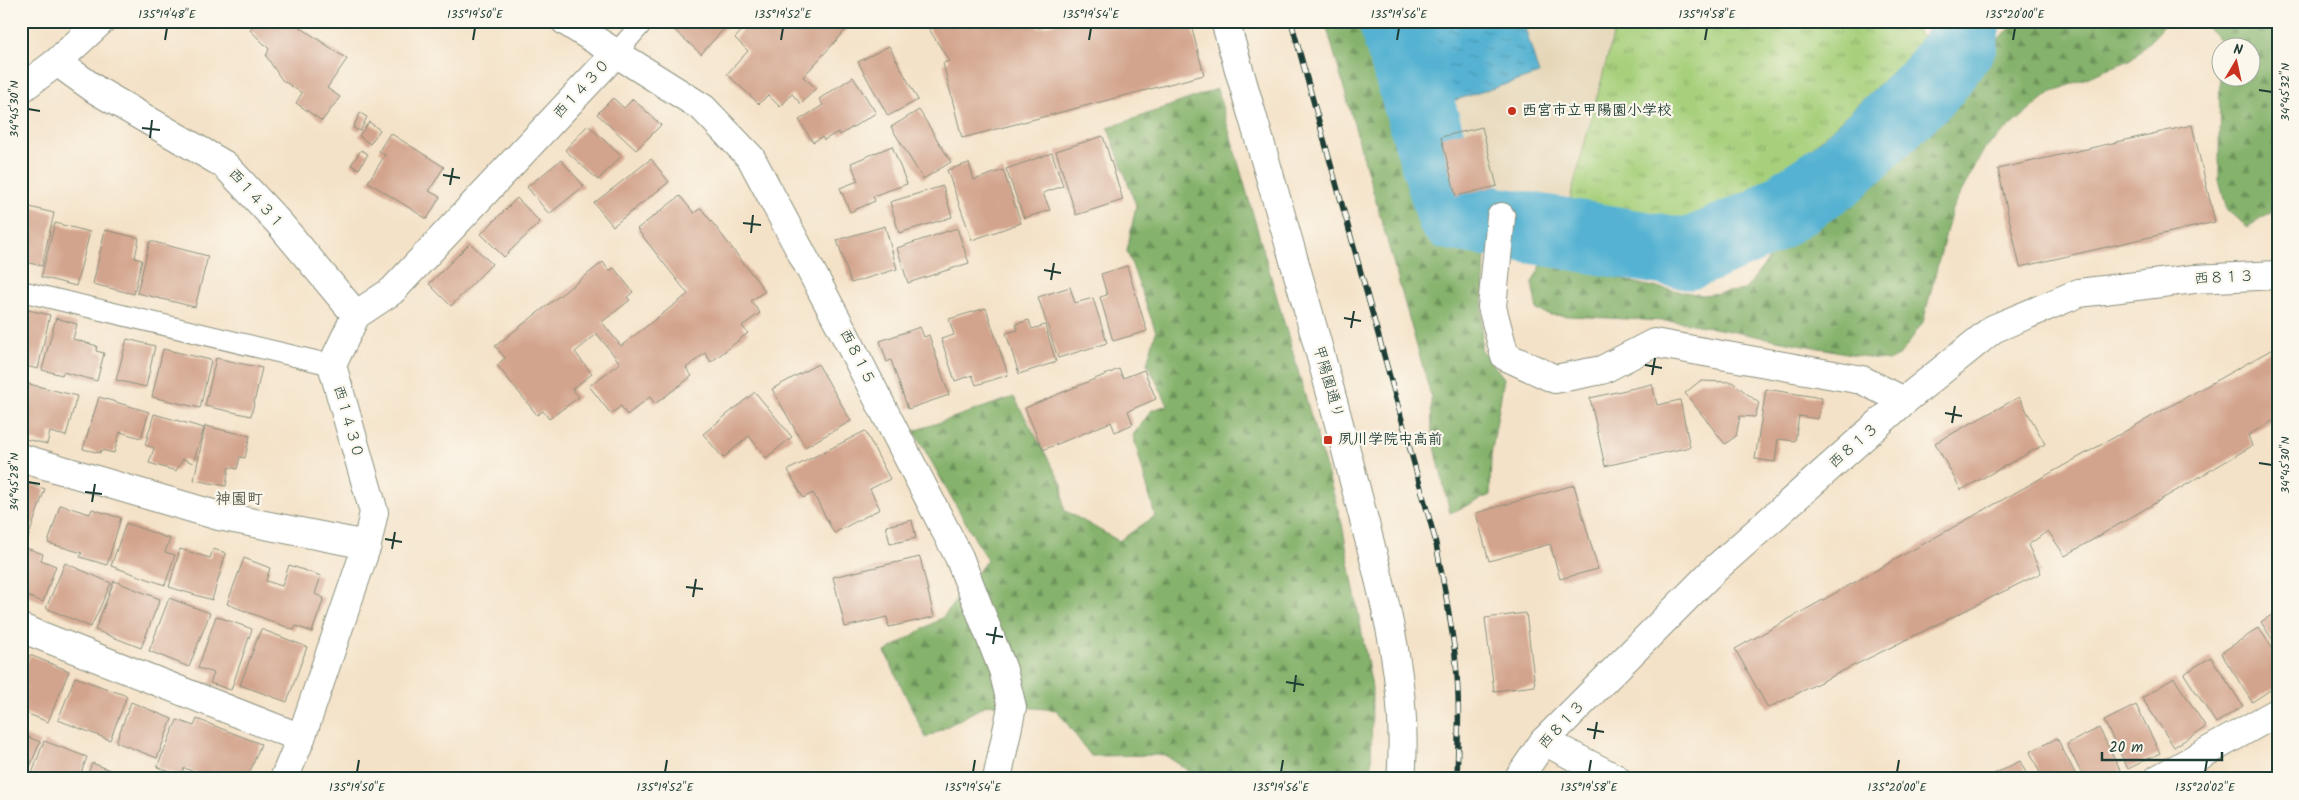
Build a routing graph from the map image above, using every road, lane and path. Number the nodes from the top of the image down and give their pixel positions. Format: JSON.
{"nodes":[{"id":1,"x":101,"y":21,"type":"edge"},
{"id":2,"x":565,"y":21,"type":"edge"},
{"id":3,"x":644,"y":21,"type":"edge"},
{"id":4,"x":1225,"y":21,"type":"edge"},
{"id":5,"x":616,"y":53,"type":"junction"},
{"id":6,"x":57,"y":62,"type":"junction"},
{"id":7,"x":21,"y":89,"type":"edge"},
{"id":8,"x":1501,"y":217,"type":"dead end"},
{"id":9,"x":2278,"y":275,"type":"edge"},
{"id":10,"x":21,"y":291,"type":"edge"},
{"id":11,"x":356,"y":315,"type":"junction"},
{"id":12,"x":332,"y":365,"type":"junction"},
{"id":13,"x":1904,"y":402,"type":"junction"},
{"id":14,"x":21,"y":458,"type":"edge"},
{"id":15,"x":367,"y":545,"type":"junction"},
{"id":16,"x":21,"y":628,"type":"edge"},
{"id":17,"x":2278,"y":712,"type":"edge"},
{"id":18,"x":301,"y":738,"type":"junction"},
{"id":19,"x":1544,"y":741,"type":"junction"},
{"id":20,"x":284,"y":779,"type":"edge"},
{"id":21,"x":997,"y":779,"type":"edge"},
{"id":22,"x":1401,"y":779,"type":"edge"},
{"id":23,"x":1518,"y":779,"type":"edge"},
{"id":24,"x":1617,"y":779,"type":"edge"},
{"id":25,"x":2158,"y":779,"type":"edge"}],
"edges":[{"from":1,"to":6,"type":"street"},
{"from":2,"to":5,"type":"street","name":"西８１５"},
{"from":3,"to":5,"type":"lane"},
{"from":4,"to":22,"type":"street","name":"甲陽園通り"},
{"from":5,"to":11,"type":"street","name":"西１４３０"},
{"from":5,"to":21,"type":"street","name":"西８１５"},
{"from":6,"to":7,"type":"street"},
{"from":6,"to":11,"type":"street","name":"西１４３１"},
{"from":8,"to":13,"type":"street"},
{"from":9,"to":13,"type":"street","name":"西８１３"},
{"from":10,"to":12,"type":"lane"},
{"from":11,"to":12,"type":"street","name":"西１４３０"},
{"from":12,"to":15,"type":"street","name":"西１４３０"},
{"from":13,"to":19,"type":"street","name":"西８１３"},
{"from":14,"to":15,"type":"street"},
{"from":15,"to":18,"type":"street","name":"西１４３０"},
{"from":16,"to":18,"type":"street"},
{"from":17,"to":25,"type":"street"},
{"from":18,"to":20,"type":"street","name":"西１４３０"},
{"from":19,"to":23,"type":"street","name":"西８１３"},
{"from":19,"to":24,"type":"street"}]}
